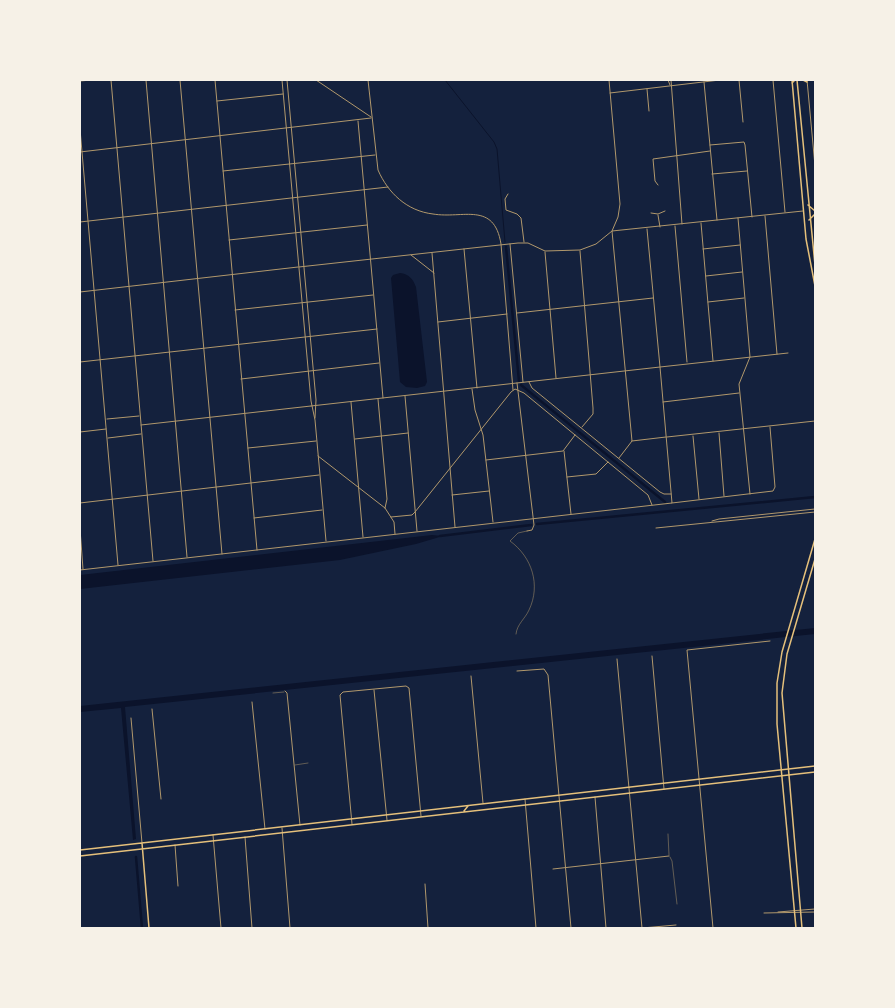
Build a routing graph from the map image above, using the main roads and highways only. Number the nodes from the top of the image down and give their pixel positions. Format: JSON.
{"nodes":[{"id":1,"x":792,"y":80,"type":"edge"},
{"id":2,"x":796,"y":80,"type":"edge"},
{"id":3,"x":803,"y":80,"type":"edge"},
{"id":4,"x":807,"y":81,"type":"edge"},
{"id":5,"x":792,"y":83,"type":"junction"},
{"id":6,"x":798,"y":89,"type":"junction"},
{"id":7,"x":802,"y":140,"type":"junction"},
{"id":8,"x":797,"y":141,"type":"junction"},
{"id":9,"x":808,"y":205,"type":"junction"},
{"id":10,"x":815,"y":213,"type":"edge"},
{"id":11,"x":810,"y":220,"type":"junction"},
{"id":12,"x":815,"y":265,"type":"edge"},
{"id":13,"x":810,"y":267,"type":"junction"},
{"id":14,"x":815,"y":286,"type":"edge"},
{"id":15,"x":815,"y":539,"type":"edge"},
{"id":16,"x":815,"y":559,"type":"edge"},
{"id":17,"x":815,"y":766,"type":"edge"},
{"id":18,"x":781,"y":770,"type":"junction"},
{"id":19,"x":788,"y":770,"type":"junction"},
{"id":20,"x":815,"y":772,"type":"edge"},
{"id":21,"x":782,"y":776,"type":"junction"},
{"id":22,"x":788,"y":776,"type":"junction"},
{"id":23,"x":590,"y":792,"type":"junction"},
{"id":24,"x":594,"y":797,"type":"junction"},
{"id":25,"x":468,"y":806,"type":"junction"},
{"id":26,"x":464,"y":811,"type":"junction"},
{"id":27,"x":142,"y":843,"type":"junction"},
{"id":28,"x":142,"y":849,"type":"junction"},
{"id":29,"x":80,"y":850,"type":"edge"},
{"id":30,"x":80,"y":856,"type":"edge"},
{"id":31,"x":791,"y":877,"type":"junction"},
{"id":32,"x":797,"y":877,"type":"junction"},
{"id":33,"x":149,"y":928,"type":"edge"},
{"id":34,"x":796,"y":928,"type":"edge"},
{"id":35,"x":802,"y":928,"type":"edge"}],
"edges":[{"from":1,"to":5,"type":"main road"},
{"from":2,"to":5,"type":"main road"},
{"from":2,"to":6,"type":"main road"},
{"from":3,"to":4,"type":"main road"},
{"from":5,"to":6,"type":"main road"},
{"from":5,"to":8,"type":"main road"},
{"from":6,"to":7,"type":"main road"},
{"from":7,"to":8,"type":"main road"},
{"from":7,"to":9,"type":"main road"},
{"from":8,"to":13,"type":"main road"},
{"from":9,"to":10,"type":"main road"},
{"from":9,"to":11,"type":"main road"},
{"from":10,"to":11,"type":"main road"},
{"from":11,"to":12,"type":"main road"},
{"from":12,"to":13,"type":"main road"},
{"from":13,"to":14,"type":"main road"},
{"from":15,"to":18,"type":"main road"},
{"from":16,"to":19,"type":"main road"},
{"from":17,"to":19,"type":"main road"},
{"from":18,"to":19,"type":"main road"},
{"from":18,"to":21,"type":"main road"},
{"from":18,"to":23,"type":"main road"},
{"from":19,"to":22,"type":"main road"},
{"from":20,"to":22,"type":"main road"},
{"from":21,"to":22,"type":"main road"},
{"from":21,"to":24,"type":"main road"},
{"from":21,"to":31,"type":"main road"},
{"from":22,"to":32,"type":"main road"},
{"from":23,"to":24,"type":"main road"},
{"from":23,"to":25,"type":"main road"},
{"from":24,"to":26,"type":"main road"},
{"from":25,"to":26,"type":"main road"},
{"from":25,"to":27,"type":"main road"},
{"from":26,"to":28,"type":"main road"},
{"from":27,"to":28,"type":"main road"},
{"from":27,"to":29,"type":"main road"},
{"from":28,"to":30,"type":"main road"},
{"from":28,"to":33,"type":"main road"},
{"from":31,"to":32,"type":"main road"},
{"from":31,"to":34,"type":"main road"},
{"from":32,"to":35,"type":"main road"}]}
